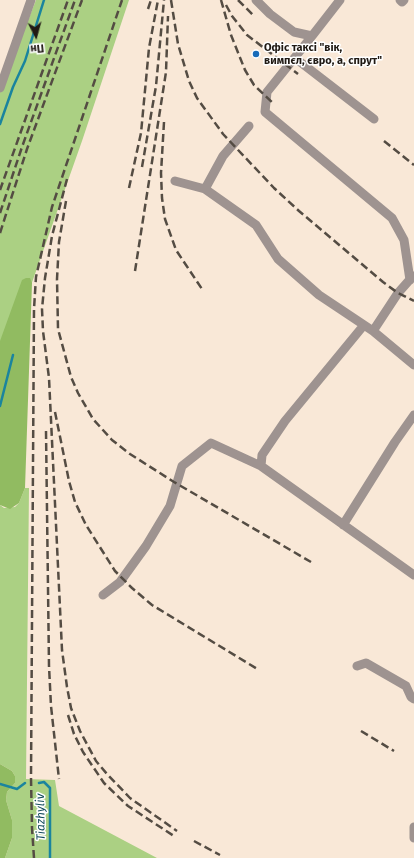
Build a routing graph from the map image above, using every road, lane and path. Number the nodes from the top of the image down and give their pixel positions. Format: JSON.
{"nodes":[{"id":1,"x":31,"y":0,"type":"edge"},
{"id":2,"x":256,"y":0,"type":"edge"},
{"id":3,"x":340,"y":0,"type":"edge"},
{"id":4,"x":400,"y":0,"type":"edge"},
{"id":5,"x":404,"y":0,"type":"edge"},
{"id":6,"x":312,"y":36,"type":"junction"},
{"id":7,"x":295,"y":58,"type":"junction"},
{"id":8,"x":0,"y":88,"type":"edge"},
{"id":9,"x":374,"y":119,"type":"dead end"},
{"id":10,"x":249,"y":126,"type":"dead end"},
{"id":11,"x":175,"y":181,"type":"dead end"},
{"id":12,"x":205,"y":189,"type":"junction"},
{"id":13,"x":412,"y":277,"type":"edge"},
{"id":14,"x":364,"y":325,"type":"junction"},
{"id":15,"x":372,"y":331,"type":"junction"},
{"id":16,"x":414,"y":365,"type":"edge"},
{"id":17,"x":414,"y":415,"type":"edge"},
{"id":18,"x":261,"y":466,"type":"junction"},
{"id":19,"x":343,"y":525,"type":"junction"},
{"id":20,"x":414,"y":575,"type":"edge"},
{"id":21,"x":104,"y":595,"type":"dead end"},
{"id":22,"x":357,"y":666,"type":"dead end"},
{"id":23,"x":414,"y":699,"type":"edge"},
{"id":24,"x":414,"y":827,"type":"edge"},
{"id":25,"x":414,"y":838,"type":"edge"}],
"edges":[{"from":1,"to":8,"type":"street"},
{"from":2,"to":6,"type":"street"},
{"from":3,"to":6,"type":"street"},
{"from":4,"to":5,"type":"street"},
{"from":6,"to":7,"type":"street"},
{"from":7,"to":9,"type":"street"},
{"from":7,"to":13,"type":"street"},
{"from":10,"to":12,"type":"street"},
{"from":11,"to":12,"type":"street"},
{"from":12,"to":14,"type":"street"},
{"from":13,"to":15,"type":"street"},
{"from":14,"to":15,"type":"street"},
{"from":14,"to":18,"type":"street"},
{"from":15,"to":16,"type":"street"},
{"from":17,"to":19,"type":"street"},
{"from":18,"to":19,"type":"street"},
{"from":18,"to":21,"type":"street"},
{"from":19,"to":20,"type":"street"},
{"from":22,"to":23,"type":"street"},
{"from":24,"to":25,"type":"street"}]}
